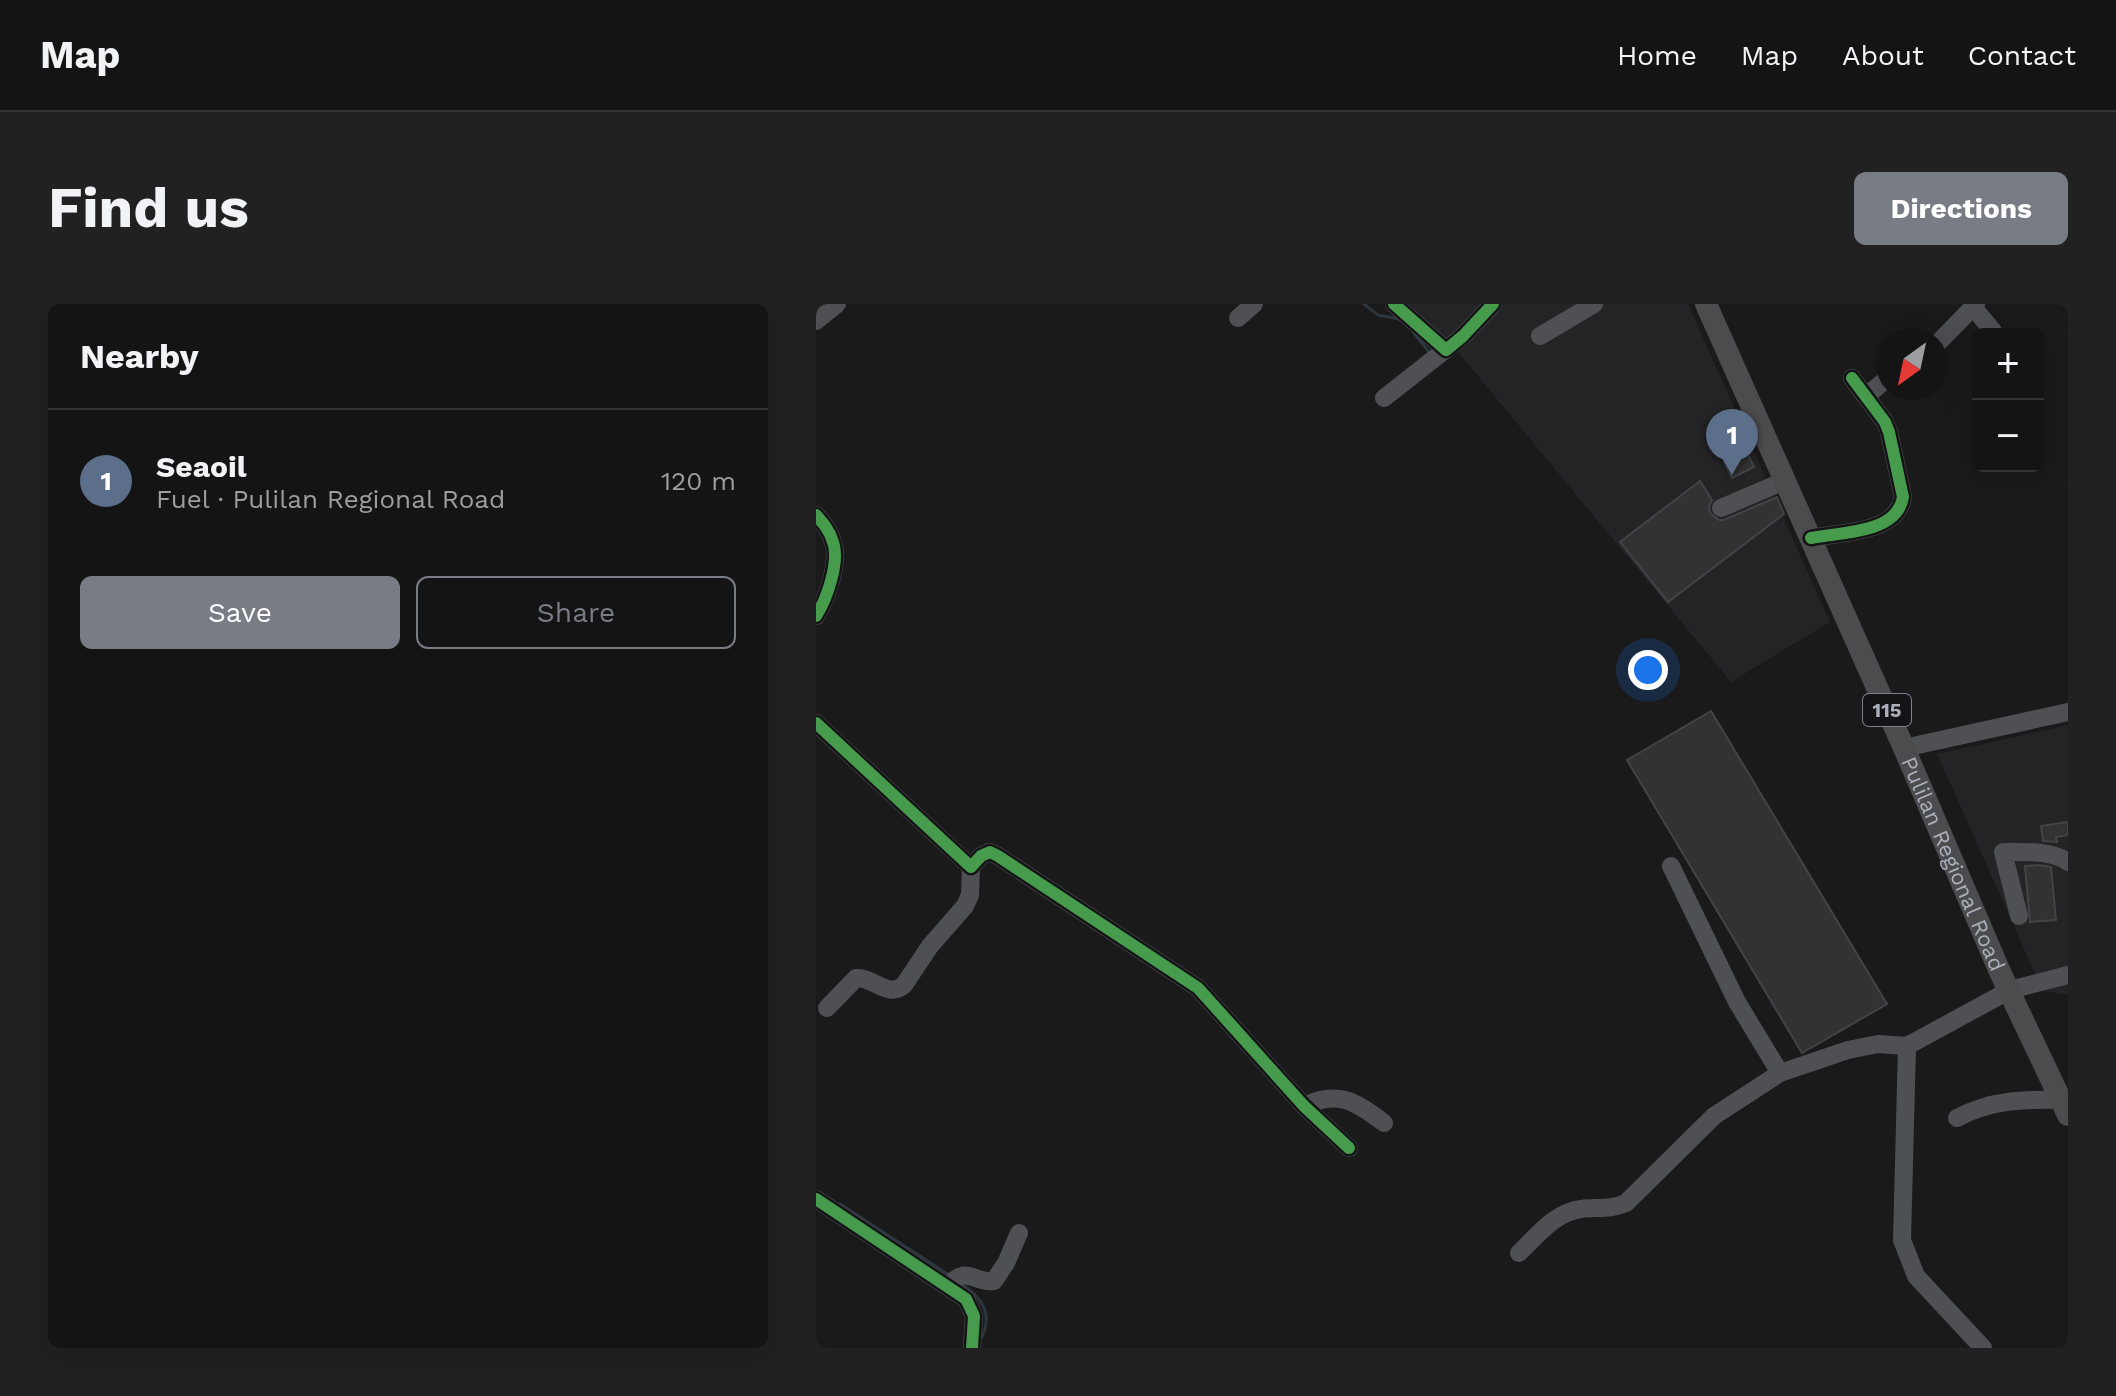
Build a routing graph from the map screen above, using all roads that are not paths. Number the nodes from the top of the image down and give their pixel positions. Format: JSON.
{"nodes":[{"id":1,"x":1254,"y":304,"type":"edge"},
{"id":2,"x":1394,"y":304,"type":"edge"},
{"id":3,"x":1493,"y":304,"type":"edge"},
{"id":4,"x":1594,"y":304,"type":"edge"},
{"id":5,"x":1706,"y":304,"type":"edge"},
{"id":6,"x":835,"y":305,"type":"edge"},
{"id":7,"x":1974,"y":306,"type":"edge"},
{"id":8,"x":1238,"y":318,"type":"dead end"},
{"id":9,"x":816,"y":321,"type":"edge"},
{"id":10,"x":1991,"y":328,"type":"edge"},
{"id":11,"x":1948,"y":333,"type":"edge"},
{"id":12,"x":1540,"y":336,"type":"dead end"},
{"id":13,"x":1446,"y":350,"type":"junction"},
{"id":14,"x":1852,"y":378,"type":"dead end"},
{"id":15,"x":1876,"y":388,"type":"edge"},
{"id":16,"x":1866,"y":396,"type":"junction"},
{"id":17,"x":1384,"y":398,"type":"dead end"},
{"id":18,"x":1784,"y":481,"type":"junction"},
{"id":19,"x":1721,"y":508,"type":"dead end"},
{"id":20,"x":816,"y":515,"type":"edge"},
{"id":21,"x":1811,"y":538,"type":"junction"},
{"id":22,"x":816,"y":616,"type":"edge"},
{"id":23,"x":2068,"y":712,"type":"edge"},
{"id":24,"x":816,"y":723,"type":"edge"},
{"id":25,"x":1904,"y":748,"type":"junction"},
{"id":26,"x":2068,"y":862,"type":"edge"},
{"id":27,"x":1671,"y":866,"type":"dead end"},
{"id":28,"x":971,"y":867,"type":"junction"},
{"id":29,"x":2019,"y":916,"type":"dead end"},
{"id":30,"x":2068,"y":975,"type":"edge"},
{"id":31,"x":2010,"y":990,"type":"junction"},
{"id":32,"x":827,"y":1008,"type":"dead end"},
{"id":33,"x":1907,"y":1046,"type":"junction"},
{"id":34,"x":1780,"y":1073,"type":"junction"},
{"id":35,"x":1304,"y":1106,"type":"junction"},
{"id":36,"x":2064,"y":1108,"type":"edge"},
{"id":37,"x":1957,"y":1118,"type":"dead end"},
{"id":38,"x":1384,"y":1123,"type":"dead end"},
{"id":39,"x":1349,"y":1148,"type":"dead end"},
{"id":40,"x":816,"y":1199,"type":"edge"},
{"id":41,"x":1019,"y":1233,"type":"dead end"},
{"id":42,"x":1519,"y":1253,"type":"dead end"},
{"id":43,"x":948,"y":1286,"type":"junction"},
{"id":44,"x":972,"y":1348,"type":"edge"},
{"id":45,"x":1983,"y":1348,"type":"edge"}],
"edges":[{"from":1,"to":8,"type":"street"},
{"from":2,"to":13,"type":"street"},
{"from":3,"to":13,"type":"street"},
{"from":4,"to":12,"type":"street"},
{"from":5,"to":18,"type":"main road","name":"Pulilan Regional Road","number":"115"},
{"from":6,"to":9,"type":"street"},
{"from":7,"to":10,"type":"street"},
{"from":7,"to":11,"type":"street"},
{"from":13,"to":17,"type":"street"},
{"from":14,"to":16,"type":"street"},
{"from":15,"to":16,"type":"street"},
{"from":16,"to":21,"type":"street"},
{"from":18,"to":19,"type":"street"},
{"from":18,"to":21,"type":"main road","name":"Pulilan Regional Road","number":"115"},
{"from":20,"to":22,"type":"street"},
{"from":21,"to":25,"type":"main road","name":"Pulilan Regional Road","number":"115"},
{"from":23,"to":25,"type":"street"},
{"from":24,"to":28,"type":"street"},
{"from":25,"to":31,"type":"main road","name":"Pulilan Regional Road","number":"115"},
{"from":26,"to":29,"type":"street"},
{"from":27,"to":34,"type":"street"},
{"from":28,"to":32,"type":"street"},
{"from":28,"to":35,"type":"street"},
{"from":30,"to":31,"type":"street"},
{"from":31,"to":33,"type":"street"},
{"from":31,"to":36,"type":"main road","name":"Pulilan Regional Road","number":"115"},
{"from":33,"to":34,"type":"street"},
{"from":33,"to":45,"type":"street"},
{"from":34,"to":42,"type":"street"},
{"from":35,"to":38,"type":"street"},
{"from":35,"to":39,"type":"street"},
{"from":36,"to":37,"type":"street"},
{"from":40,"to":43,"type":"street"},
{"from":41,"to":43,"type":"street"},
{"from":43,"to":44,"type":"street"}]}
